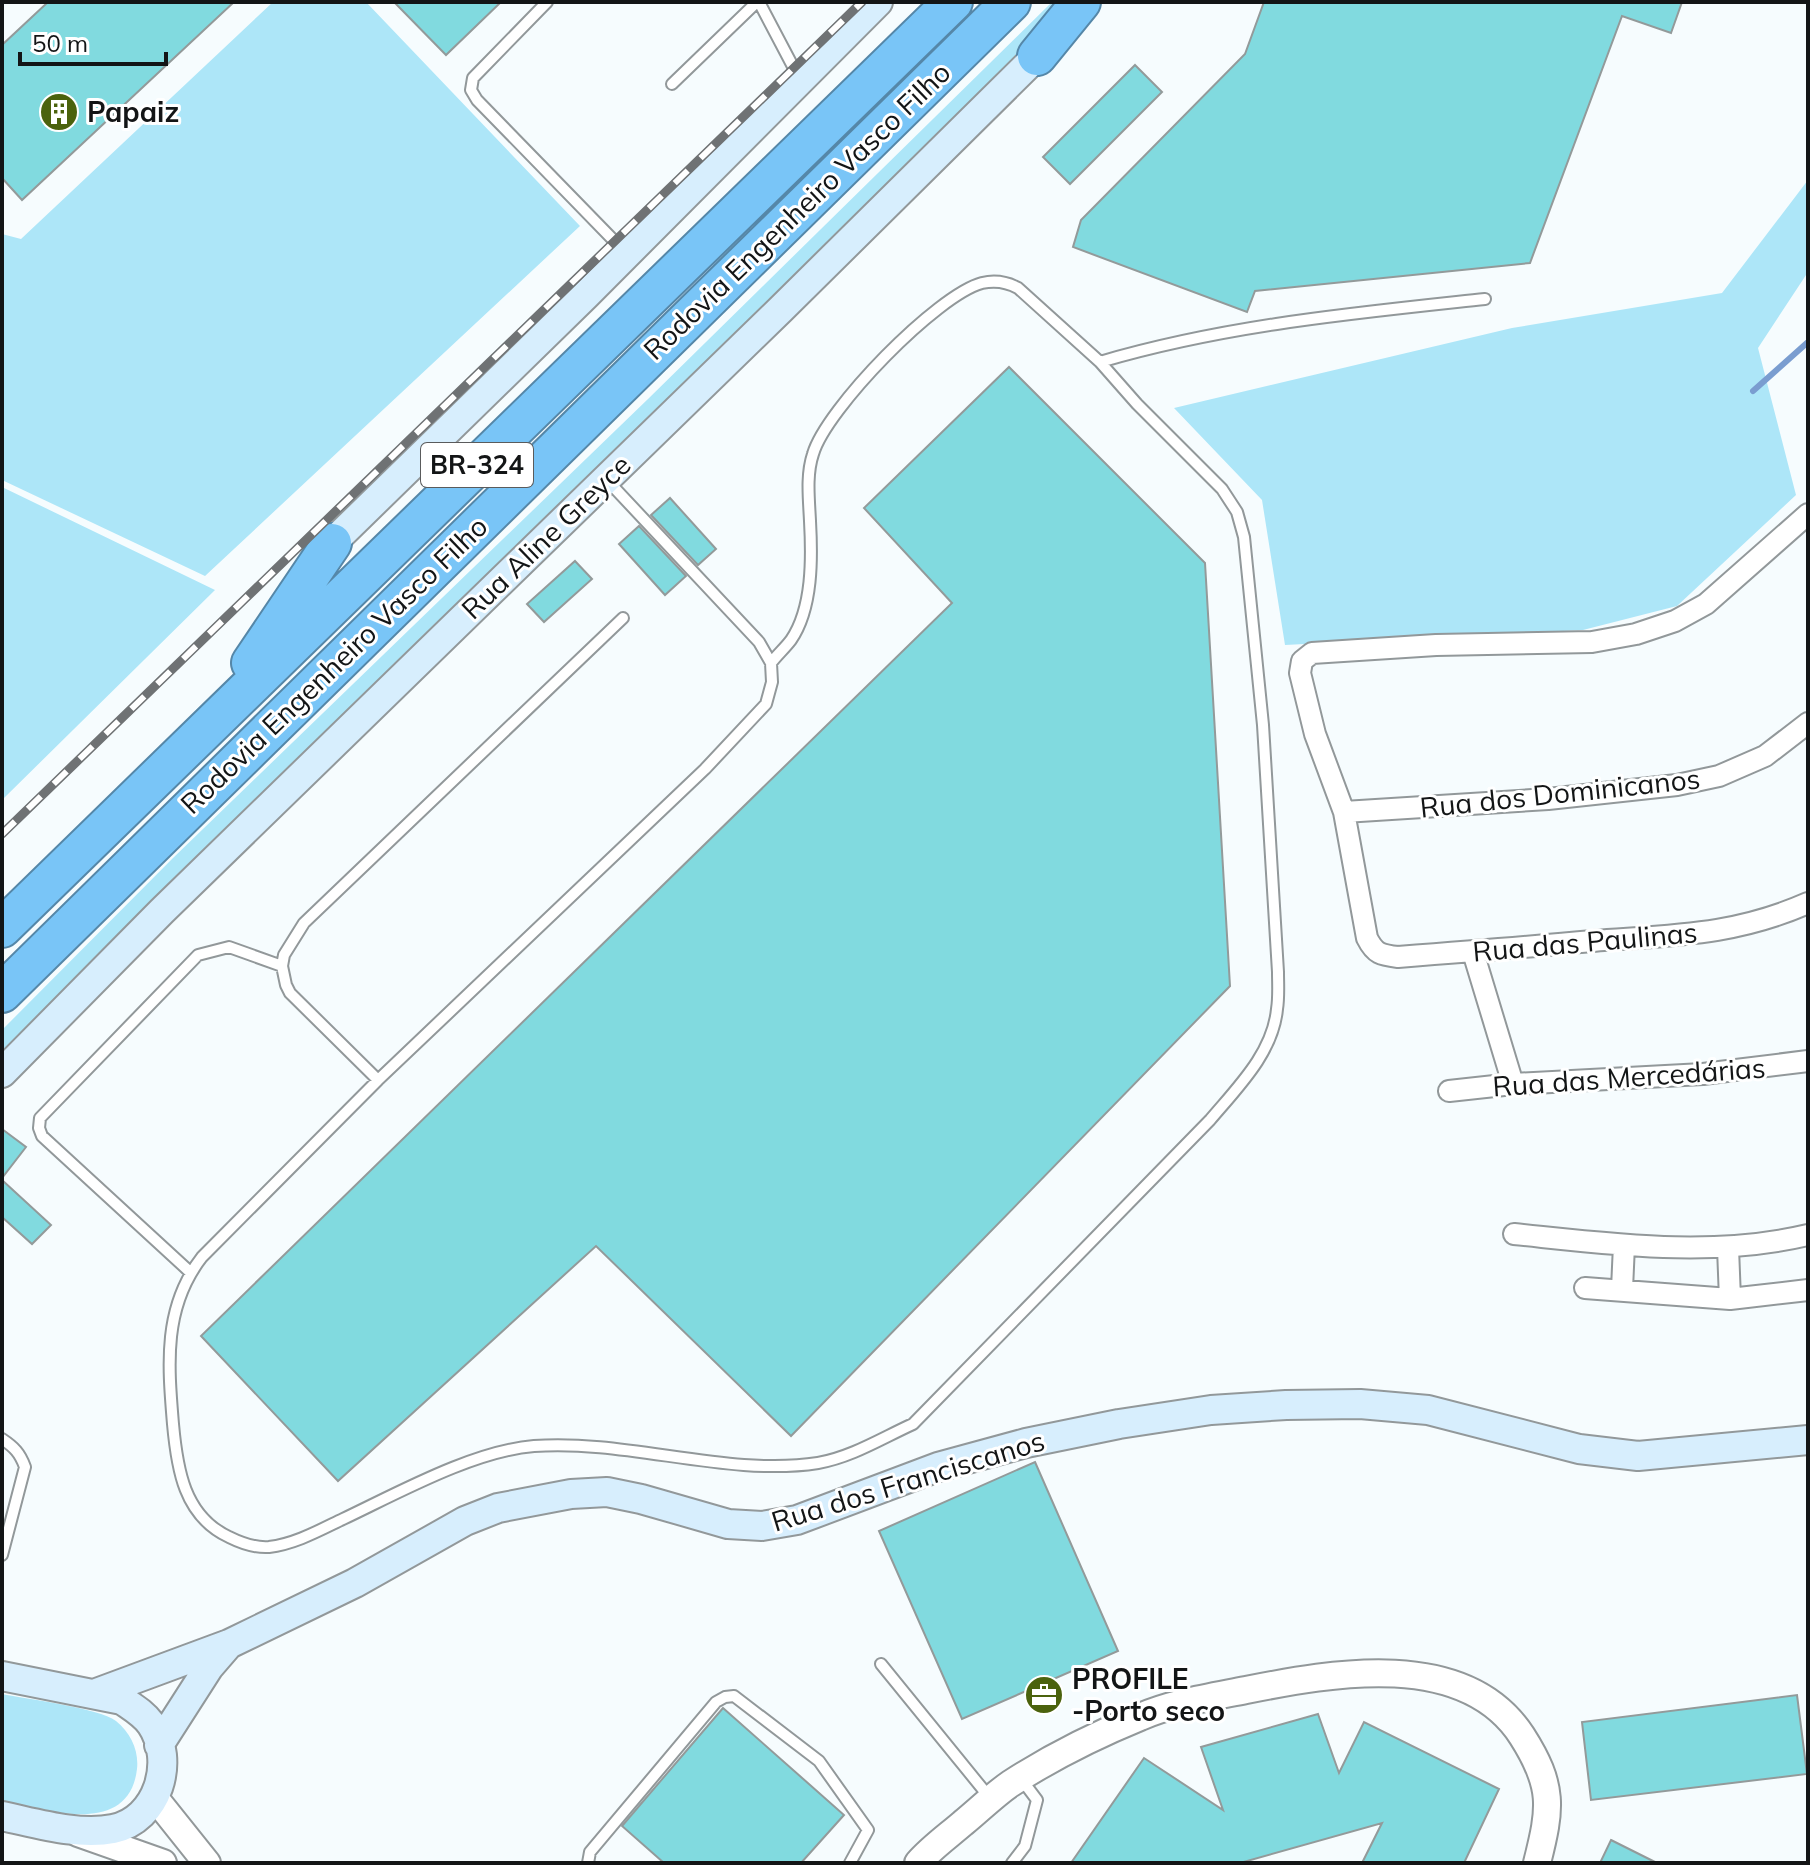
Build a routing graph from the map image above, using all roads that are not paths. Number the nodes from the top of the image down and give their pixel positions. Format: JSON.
{"nodes":[{"id":1,"x":547,"y":2,"type":"edge"},
{"id":2,"x":758,"y":2,"type":"edge"},
{"id":3,"x":878,"y":2,"type":"edge"},
{"id":4,"x":953,"y":2,"type":"edge"},
{"id":5,"x":1011,"y":2,"type":"edge"},
{"id":6,"x":1081,"y":2,"type":"edge"},
{"id":7,"x":1092,"y":2,"type":"edge"},
{"id":8,"x":1037,"y":56,"type":"junction"},
{"id":9,"x":800,"y":79,"type":"junction"},
{"id":10,"x":672,"y":84,"type":"dead end"},
{"id":11,"x":627,"y":254,"type":"junction"},
{"id":12,"x":1485,"y":299,"type":"dead end"},
{"id":13,"x":1100,"y":362,"type":"junction"},
{"id":14,"x":606,"y":479,"type":"junction"},
{"id":15,"x":1808,"y":514,"type":"edge"},
{"id":16,"x":332,"y":543,"type":"joint"},
{"id":17,"x":623,"y":618,"type":"dead end"},
{"id":18,"x":771,"y":663,"type":"junction"},
{"id":19,"x":1808,"y":723,"type":"edge"},
{"id":20,"x":195,"y":739,"type":"junction"},
{"id":21,"x":1344,"y":812,"type":"junction"},
{"id":22,"x":1808,"y":903,"type":"edge"},
{"id":23,"x":2,"y":928,"type":"edge"},
{"id":24,"x":1473,"y":952,"type":"junction"},
{"id":25,"x":282,"y":966,"type":"junction"},
{"id":26,"x":2,"y":993,"type":"edge"},
{"id":27,"x":1808,"y":1061,"type":"edge"},
{"id":28,"x":2,"y":1073,"type":"edge"},
{"id":29,"x":378,"y":1080,"type":"junction"},
{"id":30,"x":1513,"y":1084,"type":"junction"},
{"id":31,"x":1449,"y":1091,"type":"dead end"},
{"id":32,"x":1514,"y":1234,"type":"dead end"},
{"id":33,"x":1808,"y":1235,"type":"edge"},
{"id":34,"x":1624,"y":1245,"type":"junction"},
{"id":35,"x":1728,"y":1248,"type":"junction"},
{"id":36,"x":190,"y":1272,"type":"junction"},
{"id":37,"x":1585,"y":1288,"type":"dead end"},
{"id":38,"x":1622,"y":1289,"type":"junction"},
{"id":39,"x":1808,"y":1290,"type":"edge"},
{"id":40,"x":1730,"y":1299,"type":"junction"},
{"id":41,"x":2,"y":1439,"type":"edge"},
{"id":42,"x":1808,"y":1440,"type":"edge"},
{"id":43,"x":2,"y":1555,"type":"edge"},
{"id":44,"x":229,"y":1644,"type":"junction"},
{"id":45,"x":881,"y":1664,"type":"dead end"},
{"id":46,"x":2,"y":1676,"type":"edge"},
{"id":47,"x":94,"y":1694,"type":"junction"},
{"id":48,"x":159,"y":1745,"type":"junction"},
{"id":49,"x":1020,"y":1779,"type":"junction"},
{"id":50,"x":155,"y":1798,"type":"junction"},
{"id":51,"x":991,"y":1800,"type":"junction"},
{"id":52,"x":2,"y":1816,"type":"edge"},
{"id":53,"x":63,"y":1827,"type":"junction"},
{"id":54,"x":163,"y":1863,"type":"edge"},
{"id":55,"x":207,"y":1863,"type":"edge"},
{"id":56,"x":588,"y":1863,"type":"edge"},
{"id":57,"x":850,"y":1863,"type":"edge"},
{"id":58,"x":918,"y":1863,"type":"edge"},
{"id":59,"x":1012,"y":1863,"type":"edge"},
{"id":60,"x":1537,"y":1863,"type":"edge"}],
"edges":[{"from":1,"to":11,"type":"lane"},
{"from":2,"to":9,"type":"lane"},
{"from":2,"to":10,"type":"lane"},
{"from":3,"to":9,"type":"main road"},
{"from":4,"to":20,"type":"highway","name":"Rodovia Engenheiro Vasco Filho","number":"BR-324"},
{"from":5,"to":26,"type":"highway","name":"Rodovia Engenheiro Vasco Filho","number":"BR-324"},
{"from":6,"to":8,"type":"highway"},
{"from":7,"to":8,"type":"main road","name":"Rua Aline Greyce"},
{"from":8,"to":14,"type":"main road","name":"Rua Aline Greyce"},
{"from":9,"to":11,"type":"main road"},
{"from":11,"to":16,"type":"main road"},
{"from":12,"to":13,"type":"lane"},
{"from":13,"to":18,"type":"lane"},
{"from":13,"to":36,"type":"lane"},
{"from":14,"to":18,"type":"lane"},
{"from":14,"to":28,"type":"main road","name":"Rua Aline Greyce"},
{"from":15,"to":21,"type":"street"},
{"from":16,"to":20,"type":"highway"},
{"from":17,"to":25,"type":"lane"},
{"from":18,"to":29,"type":"lane"},
{"from":19,"to":21,"type":"street","name":"Rua dos Dominicanos"},
{"from":20,"to":23,"type":"highway","name":"Rodovia Engenheiro Vasco Filho","number":"BR-324"},
{"from":21,"to":24,"type":"street","name":"Rua das Paulinas"},
{"from":22,"to":24,"type":"street","name":"Rua das Paulinas"},
{"from":24,"to":30,"type":"street"},
{"from":25,"to":29,"type":"lane"},
{"from":25,"to":36,"type":"lane"},
{"from":27,"to":30,"type":"street","name":"Rua das Mercedárias"},
{"from":29,"to":36,"type":"lane"},
{"from":30,"to":31,"type":"street","name":"Rua das Mercedárias"},
{"from":32,"to":34,"type":"street"},
{"from":33,"to":35,"type":"street"},
{"from":34,"to":35,"type":"street"},
{"from":34,"to":38,"type":"street"},
{"from":35,"to":40,"type":"street"},
{"from":37,"to":38,"type":"street"},
{"from":38,"to":40,"type":"street"},
{"from":39,"to":40,"type":"street"},
{"from":41,"to":43,"type":"lane"},
{"from":42,"to":44,"type":"main road","name":"Rua dos Franciscanos"},
{"from":44,"to":47,"type":"main road","name":"Rua dos Franciscanos"},
{"from":44,"to":48,"type":"main road","name":"Rua dos Franciscanos"},
{"from":45,"to":51,"type":"lane"},
{"from":46,"to":47,"type":"main road"},
{"from":47,"to":48,"type":"main road"},
{"from":48,"to":50,"type":"main road"},
{"from":49,"to":51,"type":"street"},
{"from":49,"to":59,"type":"lane"},
{"from":49,"to":60,"type":"street"},
{"from":50,"to":53,"type":"main road"},
{"from":50,"to":55,"type":"street"},
{"from":51,"to":58,"type":"street"},
{"from":52,"to":53,"type":"main road"},
{"from":53,"to":54,"type":"street"},
{"from":56,"to":57,"type":"lane"}]}
